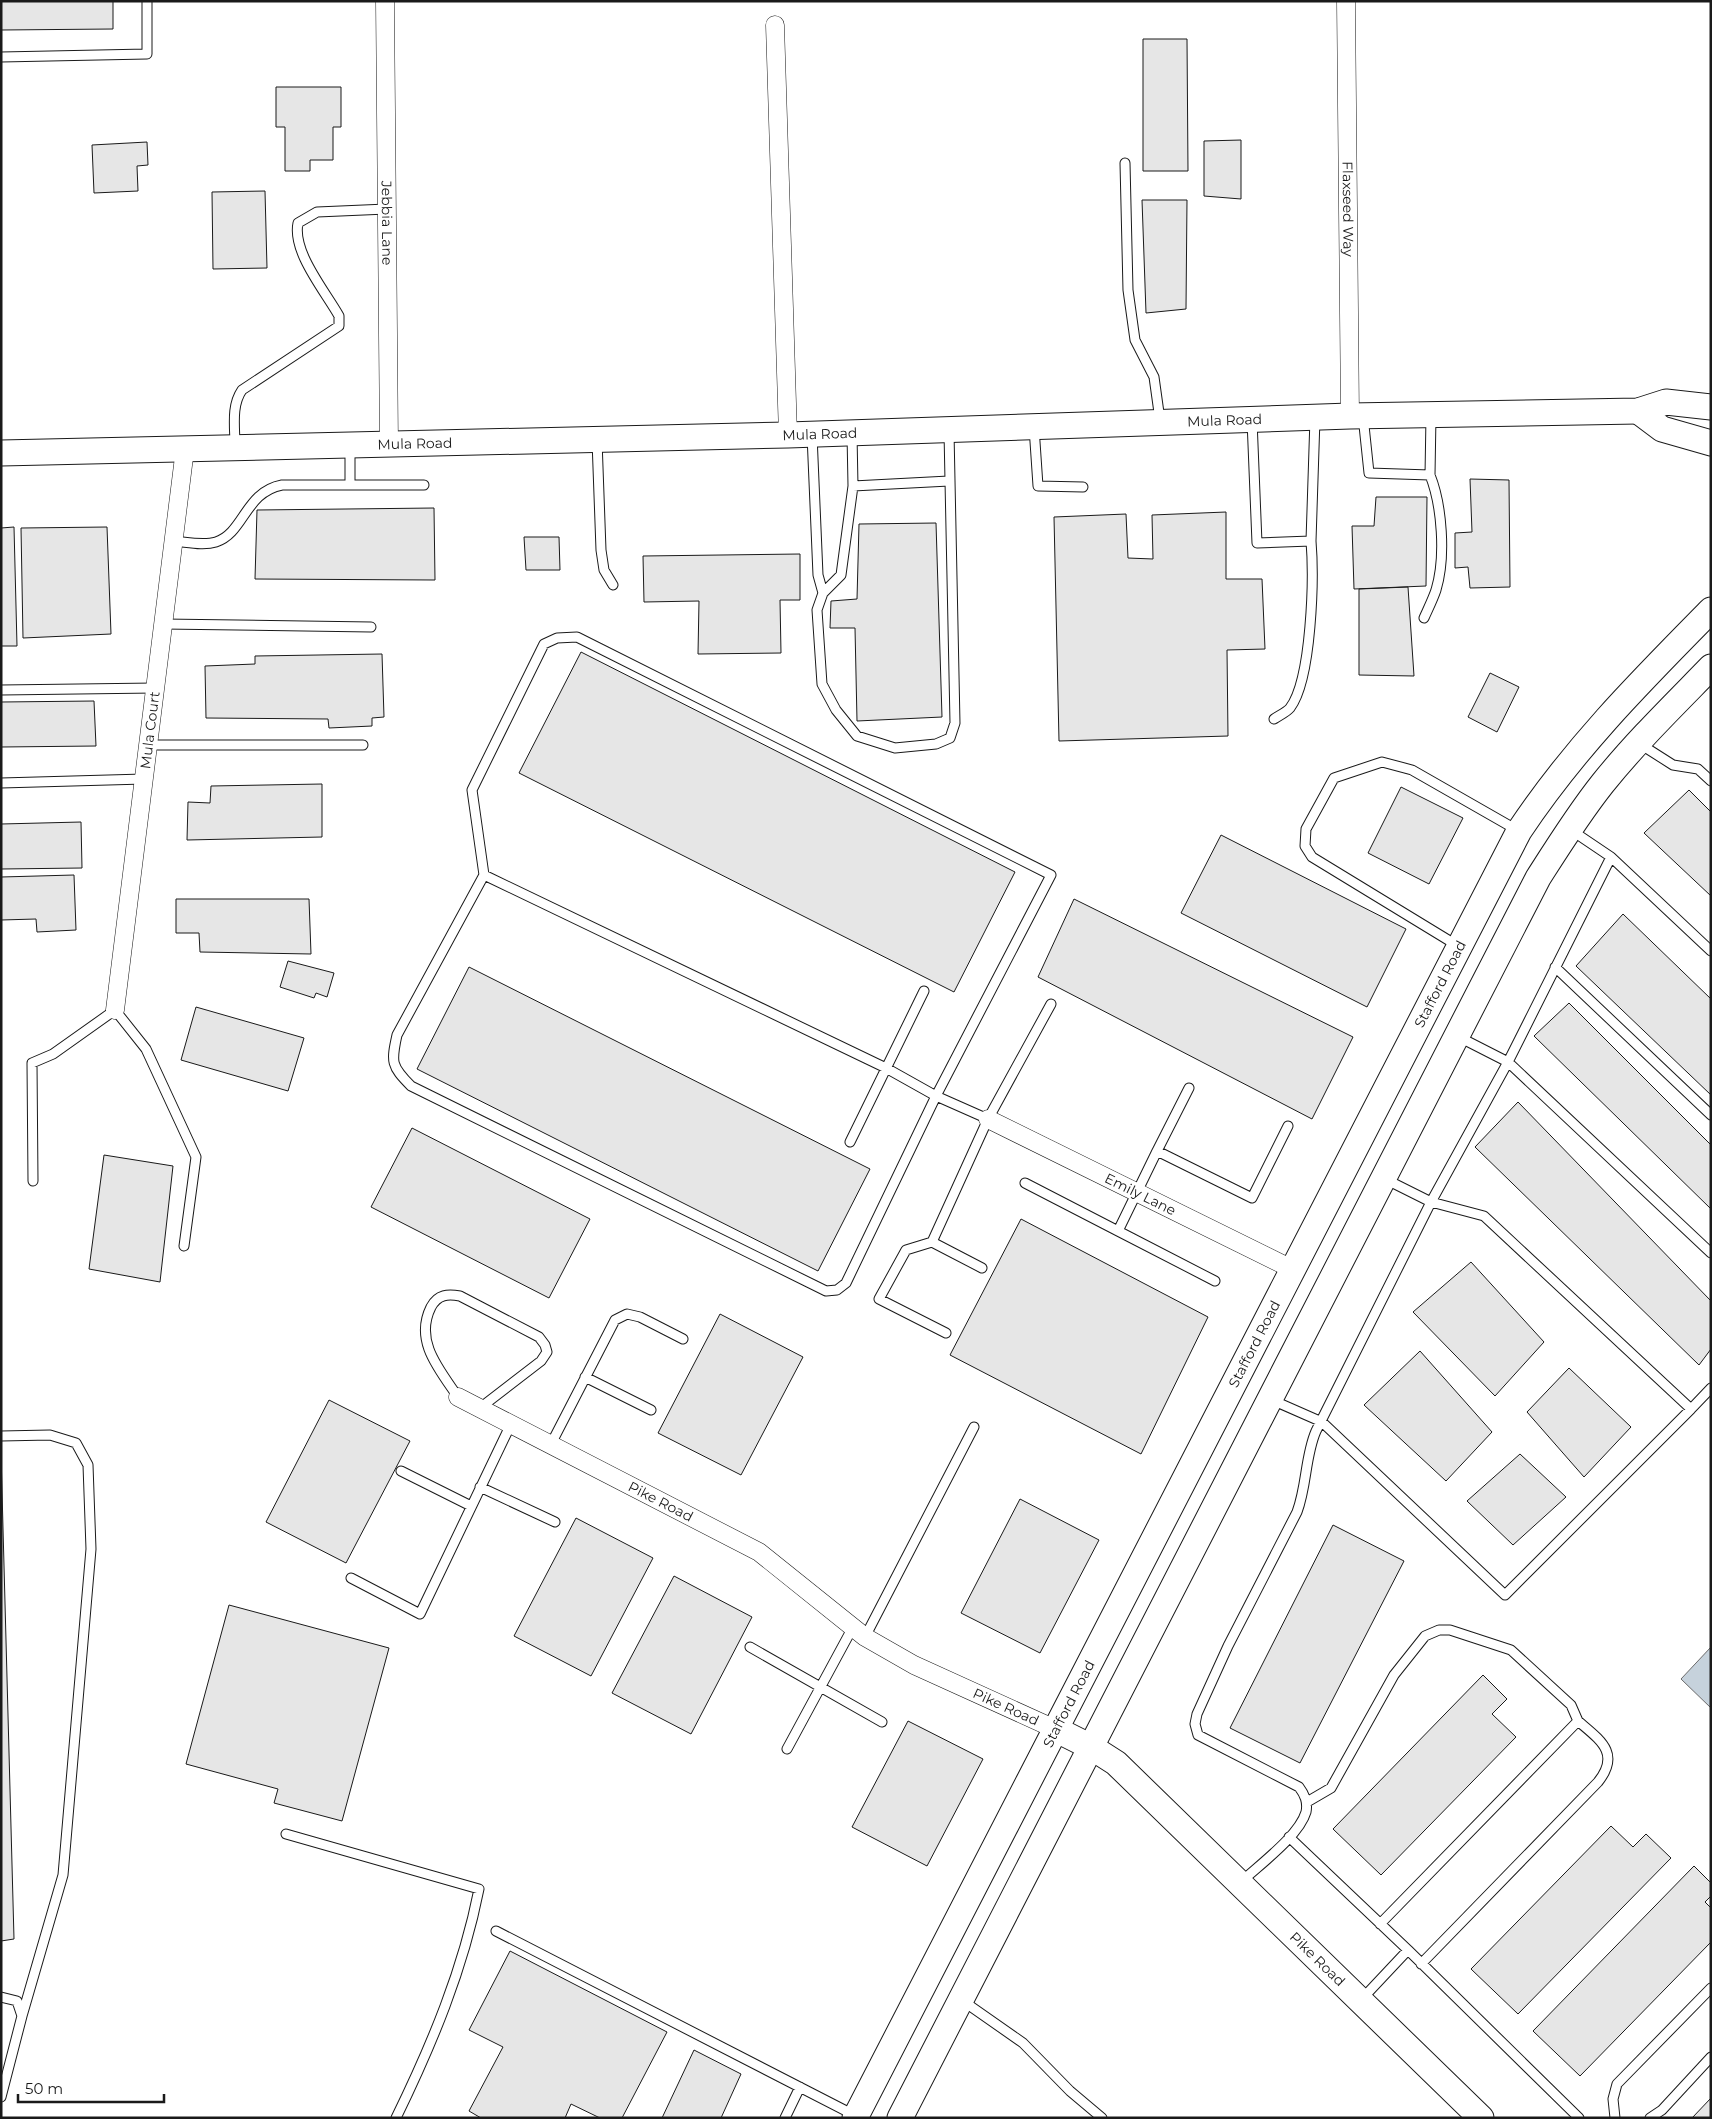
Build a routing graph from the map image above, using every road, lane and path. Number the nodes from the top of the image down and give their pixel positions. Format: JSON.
{"nodes":[{"id":1,"x":147,"y":1,"type":"edge"},
{"id":2,"x":384,"y":1,"type":"edge"},
{"id":3,"x":1346,"y":1,"type":"edge"},
{"id":4,"x":775,"y":25,"type":"dead end"},
{"id":5,"x":1,"y":57,"type":"edge"},
{"id":6,"x":1125,"y":163,"type":"dead end"},
{"id":7,"x":387,"y":209,"type":"junction"},
{"id":8,"x":1711,"y":407,"type":"edge"},
{"id":9,"x":1638,"y":411,"type":"junction"},
{"id":10,"x":1431,"y":415,"type":"junction"},
{"id":11,"x":1356,"y":416,"type":"junction"},
{"id":12,"x":1315,"y":418,"type":"junction"},
{"id":13,"x":1252,"y":420,"type":"junction"},
{"id":14,"x":1161,"y":423,"type":"junction"},
{"id":15,"x":1034,"y":427,"type":"junction"},
{"id":16,"x":949,"y":430,"type":"junction"},
{"id":17,"x":852,"y":433,"type":"junction"},
{"id":18,"x":800,"y":435,"type":"junction"},
{"id":19,"x":597,"y":440,"type":"junction"},
{"id":20,"x":1711,"y":443,"type":"edge"},
{"id":21,"x":389,"y":445,"type":"junction"},
{"id":22,"x":350,"y":446,"type":"junction"},
{"id":23,"x":235,"y":448,"type":"junction"},
{"id":24,"x":185,"y":449,"type":"junction"},
{"id":25,"x":1,"y":453,"type":"edge"},
{"id":26,"x":1430,"y":474,"type":"junction"},
{"id":27,"x":949,"y":481,"type":"junction"},
{"id":28,"x":350,"y":485,"type":"junction"},
{"id":29,"x":424,"y":485,"type":"dead end"},
{"id":30,"x":853,"y":486,"type":"junction"},
{"id":31,"x":1083,"y":487,"type":"dead end"},
{"id":32,"x":174,"y":541,"type":"junction"},
{"id":33,"x":1311,"y":541,"type":"junction"},
{"id":34,"x":613,"y":585,"type":"dead end"},
{"id":35,"x":823,"y":593,"type":"junction"},
{"id":36,"x":1711,"y":610,"type":"edge"},
{"id":37,"x":1424,"y":618,"type":"dead end"},
{"id":38,"x":163,"y":624,"type":"junction"},
{"id":39,"x":371,"y":628,"type":"dead end"},
{"id":40,"x":1711,"y":667,"type":"edge"},
{"id":41,"x":155,"y":688,"type":"junction"},
{"id":42,"x":1,"y":690,"type":"edge"},
{"id":43,"x":1274,"y":718,"type":"dead end"},
{"id":44,"x":1638,"y":742,"type":"junction"},
{"id":45,"x":148,"y":745,"type":"junction"},
{"id":46,"x":364,"y":745,"type":"dead end"},
{"id":47,"x":144,"y":780,"type":"junction"},
{"id":48,"x":1711,"y":781,"type":"edge"},
{"id":49,"x":1,"y":783,"type":"edge"},
{"id":50,"x":1569,"y":829,"type":"junction"},
{"id":51,"x":1519,"y":831,"type":"junction"},
{"id":52,"x":1611,"y":857,"type":"junction"},
{"id":53,"x":484,"y":875,"type":"junction"},
{"id":54,"x":1459,"y":946,"type":"junction"},
{"id":55,"x":1711,"y":951,"type":"edge"},
{"id":56,"x":1555,"y":967,"type":"junction"},
{"id":57,"x":924,"y":991,"type":"dead end"},
{"id":58,"x":1051,"y":1004,"type":"dead end"},
{"id":59,"x":116,"y":1010,"type":"junction"},
{"id":60,"x":1423,"y":1016,"type":"junction"},
{"id":61,"x":1457,"y":1036,"type":"junction"},
{"id":62,"x":1508,"y":1062,"type":"junction"},
{"id":63,"x":886,"y":1068,"type":"junction"},
{"id":64,"x":1189,"y":1088,"type":"dead end"},
{"id":65,"x":936,"y":1096,"type":"junction"},
{"id":66,"x":1711,"y":1115,"type":"edge"},
{"id":67,"x":988,"y":1119,"type":"junction"},
{"id":68,"x":1288,"y":1126,"type":"dead end"},
{"id":69,"x":850,"y":1142,"type":"dead end"},
{"id":70,"x":1157,"y":1151,"type":"junction"},
{"id":71,"x":1382,"y":1178,"type":"junction"},
{"id":72,"x":33,"y":1181,"type":"dead end"},
{"id":73,"x":1024,"y":1183,"type":"dead end"},
{"id":74,"x":1137,"y":1191,"type":"junction"},
{"id":75,"x":1431,"y":1202,"type":"junction"},
{"id":76,"x":1118,"y":1231,"type":"junction"},
{"id":77,"x":932,"y":1242,"type":"junction"},
{"id":78,"x":184,"y":1246,"type":"dead end"},
{"id":79,"x":1711,"y":1253,"type":"edge"},
{"id":80,"x":982,"y":1268,"type":"dead end"},
{"id":81,"x":1292,"y":1269,"type":"junction"},
{"id":82,"x":1215,"y":1281,"type":"dead end"},
{"id":83,"x":946,"y":1333,"type":"dead end"},
{"id":84,"x":682,"y":1339,"type":"dead end"},
{"id":85,"x":585,"y":1377,"type":"junction"},
{"id":86,"x":1236,"y":1379,"type":"junction"},
{"id":87,"x":1711,"y":1388,"type":"edge"},
{"id":88,"x":458,"y":1397,"type":"joint"},
{"id":89,"x":1272,"y":1400,"type":"junction"},
{"id":90,"x":479,"y":1409,"type":"junction"},
{"id":91,"x":1691,"y":1409,"type":"junction"},
{"id":92,"x":651,"y":1410,"type":"dead end"},
{"id":93,"x":1322,"y":1422,"type":"junction"},
{"id":94,"x":511,"y":1424,"type":"junction"},
{"id":95,"x":974,"y":1427,"type":"dead end"},
{"id":96,"x":1,"y":1436,"type":"edge"},
{"id":97,"x":551,"y":1444,"type":"junction"},
{"id":98,"x":401,"y":1471,"type":"dead end"},
{"id":99,"x":480,"y":1487,"type":"junction"},
{"id":100,"x":471,"y":1506,"type":"junction"},
{"id":101,"x":555,"y":1522,"type":"dead end"},
{"id":102,"x":351,"y":1578,"type":"dead end"},
{"id":103,"x":859,"y":1632,"type":"junction"},
{"id":104,"x":750,"y":1647,"type":"dead end"},
{"id":105,"x":821,"y":1686,"type":"junction"},
{"id":106,"x":1578,"y":1721,"type":"junction"},
{"id":107,"x":882,"y":1722,"type":"dead end"},
{"id":108,"x":1055,"y":1729,"type":"junction"},
{"id":109,"x":1091,"y":1747,"type":"junction"},
{"id":110,"x":787,"y":1749,"type":"dead end"},
{"id":111,"x":1307,"y":1802,"type":"junction"},
{"id":112,"x":286,"y":1834,"type":"dead end"},
{"id":113,"x":1289,"y":1837,"type":"junction"},
{"id":114,"x":1240,"y":1883,"type":"junction"},
{"id":115,"x":1380,"y":1924,"type":"junction"},
{"id":116,"x":496,"y":1930,"type":"dead end"},
{"id":117,"x":1408,"y":1950,"type":"junction"},
{"id":118,"x":1421,"y":1964,"type":"junction"},
{"id":119,"x":1711,"y":1988,"type":"edge"},
{"id":120,"x":1,"y":1997,"type":"edge"},
{"id":121,"x":961,"y":1999,"type":"junction"},
{"id":122,"x":1361,"y":2000,"type":"junction"},
{"id":123,"x":22,"y":2016,"type":"junction"},
{"id":124,"x":1,"y":2058,"type":"edge"},
{"id":125,"x":11,"y":2058,"type":"junction"},
{"id":126,"x":1711,"y":2058,"type":"edge"},
{"id":127,"x":800,"y":2087,"type":"junction"},
{"id":128,"x":1,"y":2097,"type":"edge"},
{"id":129,"x":856,"y":2117,"type":"edge"},
{"id":130,"x":396,"y":2118,"type":"edge"},
{"id":131,"x":785,"y":2118,"type":"edge"},
{"id":132,"x":900,"y":2118,"type":"edge"},
{"id":133,"x":1102,"y":2118,"type":"edge"},
{"id":134,"x":1481,"y":2118,"type":"edge"},
{"id":135,"x":1579,"y":2118,"type":"edge"},
{"id":136,"x":1616,"y":2118,"type":"edge"},
{"id":137,"x":1650,"y":2118,"type":"edge"}],
"edges":[{"from":1,"to":5,"type":"lane"},
{"from":2,"to":7,"type":"street","name":"Jebbia Lane"},
{"from":3,"to":11,"type":"street","name":"Flaxseed Way"},
{"from":4,"to":18,"type":"street"},
{"from":6,"to":14,"type":"lane"},
{"from":7,"to":21,"type":"street","name":"Jebbia Lane"},
{"from":7,"to":23,"type":"lane"},
{"from":8,"to":9,"type":"main road","name":"Mula Road"},
{"from":9,"to":10,"type":"main road","name":"Mula Road"},
{"from":9,"to":20,"type":"main road"},
{"from":10,"to":11,"type":"main road","name":"Mula Road"},
{"from":10,"to":26,"type":"lane"},
{"from":11,"to":12,"type":"main road","name":"Mula Road"},
{"from":11,"to":26,"type":"lane"},
{"from":12,"to":13,"type":"main road","name":"Mula Road"},
{"from":12,"to":33,"type":"lane"},
{"from":13,"to":14,"type":"main road","name":"Mula Road"},
{"from":13,"to":33,"type":"lane"},
{"from":14,"to":15,"type":"main road","name":"Mula Road"},
{"from":15,"to":16,"type":"main road","name":"Mula Road"},
{"from":15,"to":31,"type":"lane"},
{"from":16,"to":17,"type":"main road","name":"Mula Road"},
{"from":16,"to":27,"type":"lane"},
{"from":17,"to":18,"type":"main road","name":"Mula Road"},
{"from":17,"to":30,"type":"lane"},
{"from":18,"to":19,"type":"main road","name":"Mula Road"},
{"from":18,"to":35,"type":"lane"},
{"from":19,"to":21,"type":"main road","name":"Mula Road"},
{"from":19,"to":34,"type":"lane"},
{"from":21,"to":22,"type":"main road","name":"Mula Road"},
{"from":22,"to":23,"type":"main road","name":"Mula Road"},
{"from":22,"to":28,"type":"lane"},
{"from":23,"to":24,"type":"main road","name":"Mula Road"},
{"from":24,"to":25,"type":"main road","name":"Mula Road"},
{"from":24,"to":32,"type":"street","name":"Mula Court"},
{"from":26,"to":37,"type":"lane"},
{"from":27,"to":30,"type":"lane"},
{"from":27,"to":35,"type":"lane"},
{"from":28,"to":29,"type":"lane"},
{"from":28,"to":32,"type":"lane"},
{"from":30,"to":35,"type":"lane"},
{"from":32,"to":38,"type":"street","name":"Mula Court"},
{"from":33,"to":43,"type":"lane"},
{"from":36,"to":51,"type":"main road","name":"Stafford Road"},
{"from":38,"to":39,"type":"lane"},
{"from":38,"to":41,"type":"street","name":"Mula Court"},
{"from":40,"to":44,"type":"main road"},
{"from":41,"to":42,"type":"lane"},
{"from":41,"to":45,"type":"street","name":"Mula Court"},
{"from":44,"to":48,"type":"lane"},
{"from":44,"to":50,"type":"main road"},
{"from":45,"to":46,"type":"lane"},
{"from":45,"to":47,"type":"street","name":"Mula Court"},
{"from":47,"to":49,"type":"lane"},
{"from":47,"to":59,"type":"street","name":"Mula Court"},
{"from":50,"to":52,"type":"lane"},
{"from":50,"to":61,"type":"main road"},
{"from":51,"to":54,"type":"main road","name":"Stafford Road"},
{"from":51,"to":54,"type":"lane"},
{"from":52,"to":55,"type":"lane"},
{"from":52,"to":56,"type":"lane"},
{"from":53,"to":63,"type":"lane"},
{"from":53,"to":65,"type":"lane"},
{"from":53,"to":65,"type":"lane"},
{"from":54,"to":60,"type":"main road","name":"Stafford Road"},
{"from":56,"to":62,"type":"lane"},
{"from":56,"to":66,"type":"lane"},
{"from":57,"to":63,"type":"lane"},
{"from":58,"to":67,"type":"lane"},
{"from":59,"to":72,"type":"lane"},
{"from":59,"to":78,"type":"lane"},
{"from":60,"to":61,"type":"main road"},
{"from":60,"to":81,"type":"main road","name":"Stafford Road"},
{"from":61,"to":62,"type":"lane"},
{"from":61,"to":71,"type":"main road"},
{"from":62,"to":75,"type":"lane"},
{"from":62,"to":79,"type":"lane"},
{"from":63,"to":65,"type":"lane"},
{"from":63,"to":69,"type":"lane"},
{"from":64,"to":70,"type":"lane"},
{"from":65,"to":67,"type":"lane"},
{"from":67,"to":74,"type":"street","name":"Emily Lane"},
{"from":67,"to":77,"type":"lane"},
{"from":68,"to":70,"type":"lane"},
{"from":70,"to":74,"type":"lane"},
{"from":71,"to":75,"type":"lane"},
{"from":71,"to":89,"type":"main road"},
{"from":73,"to":76,"type":"lane"},
{"from":74,"to":76,"type":"lane"},
{"from":74,"to":81,"type":"street","name":"Emily Lane"},
{"from":75,"to":91,"type":"lane"},
{"from":75,"to":93,"type":"lane"},
{"from":76,"to":82,"type":"lane"},
{"from":77,"to":80,"type":"lane"},
{"from":77,"to":83,"type":"lane"},
{"from":81,"to":86,"type":"main road","name":"Stafford Road"},
{"from":84,"to":85,"type":"lane"},
{"from":85,"to":92,"type":"lane"},
{"from":85,"to":97,"type":"lane"},
{"from":86,"to":89,"type":"main road"},
{"from":86,"to":108,"type":"main road","name":"Stafford Road"},
{"from":87,"to":91,"type":"lane"},
{"from":88,"to":90,"type":"street","name":"Pike Road"},
{"from":88,"to":90,"type":"lane"},
{"from":89,"to":93,"type":"lane"},
{"from":89,"to":109,"type":"main road"},
{"from":90,"to":94,"type":"street","name":"Pike Road"},
{"from":91,"to":93,"type":"lane"},
{"from":93,"to":111,"type":"lane"},
{"from":94,"to":97,"type":"street","name":"Pike Road"},
{"from":94,"to":99,"type":"lane"},
{"from":95,"to":103,"type":"lane"},
{"from":96,"to":123,"type":"lane"},
{"from":97,"to":103,"type":"street","name":"Pike Road"},
{"from":98,"to":100,"type":"lane"},
{"from":99,"to":100,"type":"lane"},
{"from":99,"to":101,"type":"lane"},
{"from":100,"to":102,"type":"lane"},
{"from":103,"to":105,"type":"lane"},
{"from":103,"to":108,"type":"street","name":"Pike Road"},
{"from":104,"to":105,"type":"lane"},
{"from":105,"to":107,"type":"lane"},
{"from":105,"to":110,"type":"lane"},
{"from":106,"to":111,"type":"lane"},
{"from":106,"to":115,"type":"lane"},
{"from":106,"to":118,"type":"lane"},
{"from":108,"to":109,"type":"main road","name":"Pike Road"},
{"from":108,"to":129,"type":"main road","name":"Stafford Road"},
{"from":109,"to":114,"type":"main road","name":"Pike Road"},
{"from":109,"to":121,"type":"main road"},
{"from":111,"to":113,"type":"lane"},
{"from":112,"to":130,"type":"lane"},
{"from":113,"to":114,"type":"lane"},
{"from":113,"to":115,"type":"lane"},
{"from":114,"to":122,"type":"main road","name":"Pike Road"},
{"from":115,"to":117,"type":"lane"},
{"from":116,"to":127,"type":"lane"},
{"from":117,"to":118,"type":"lane"},
{"from":117,"to":122,"type":"lane"},
{"from":118,"to":135,"type":"lane"},
{"from":119,"to":136,"type":"lane"},
{"from":120,"to":123,"type":"lane"},
{"from":121,"to":132,"type":"main road"},
{"from":121,"to":133,"type":"lane"},
{"from":122,"to":134,"type":"main road","name":"Pike Road"},
{"from":123,"to":125,"type":"lane"},
{"from":124,"to":125,"type":"lane"},
{"from":125,"to":128,"type":"lane"},
{"from":126,"to":137,"type":"lane"},
{"from":127,"to":129,"type":"lane"},
{"from":127,"to":131,"type":"lane"}]}
